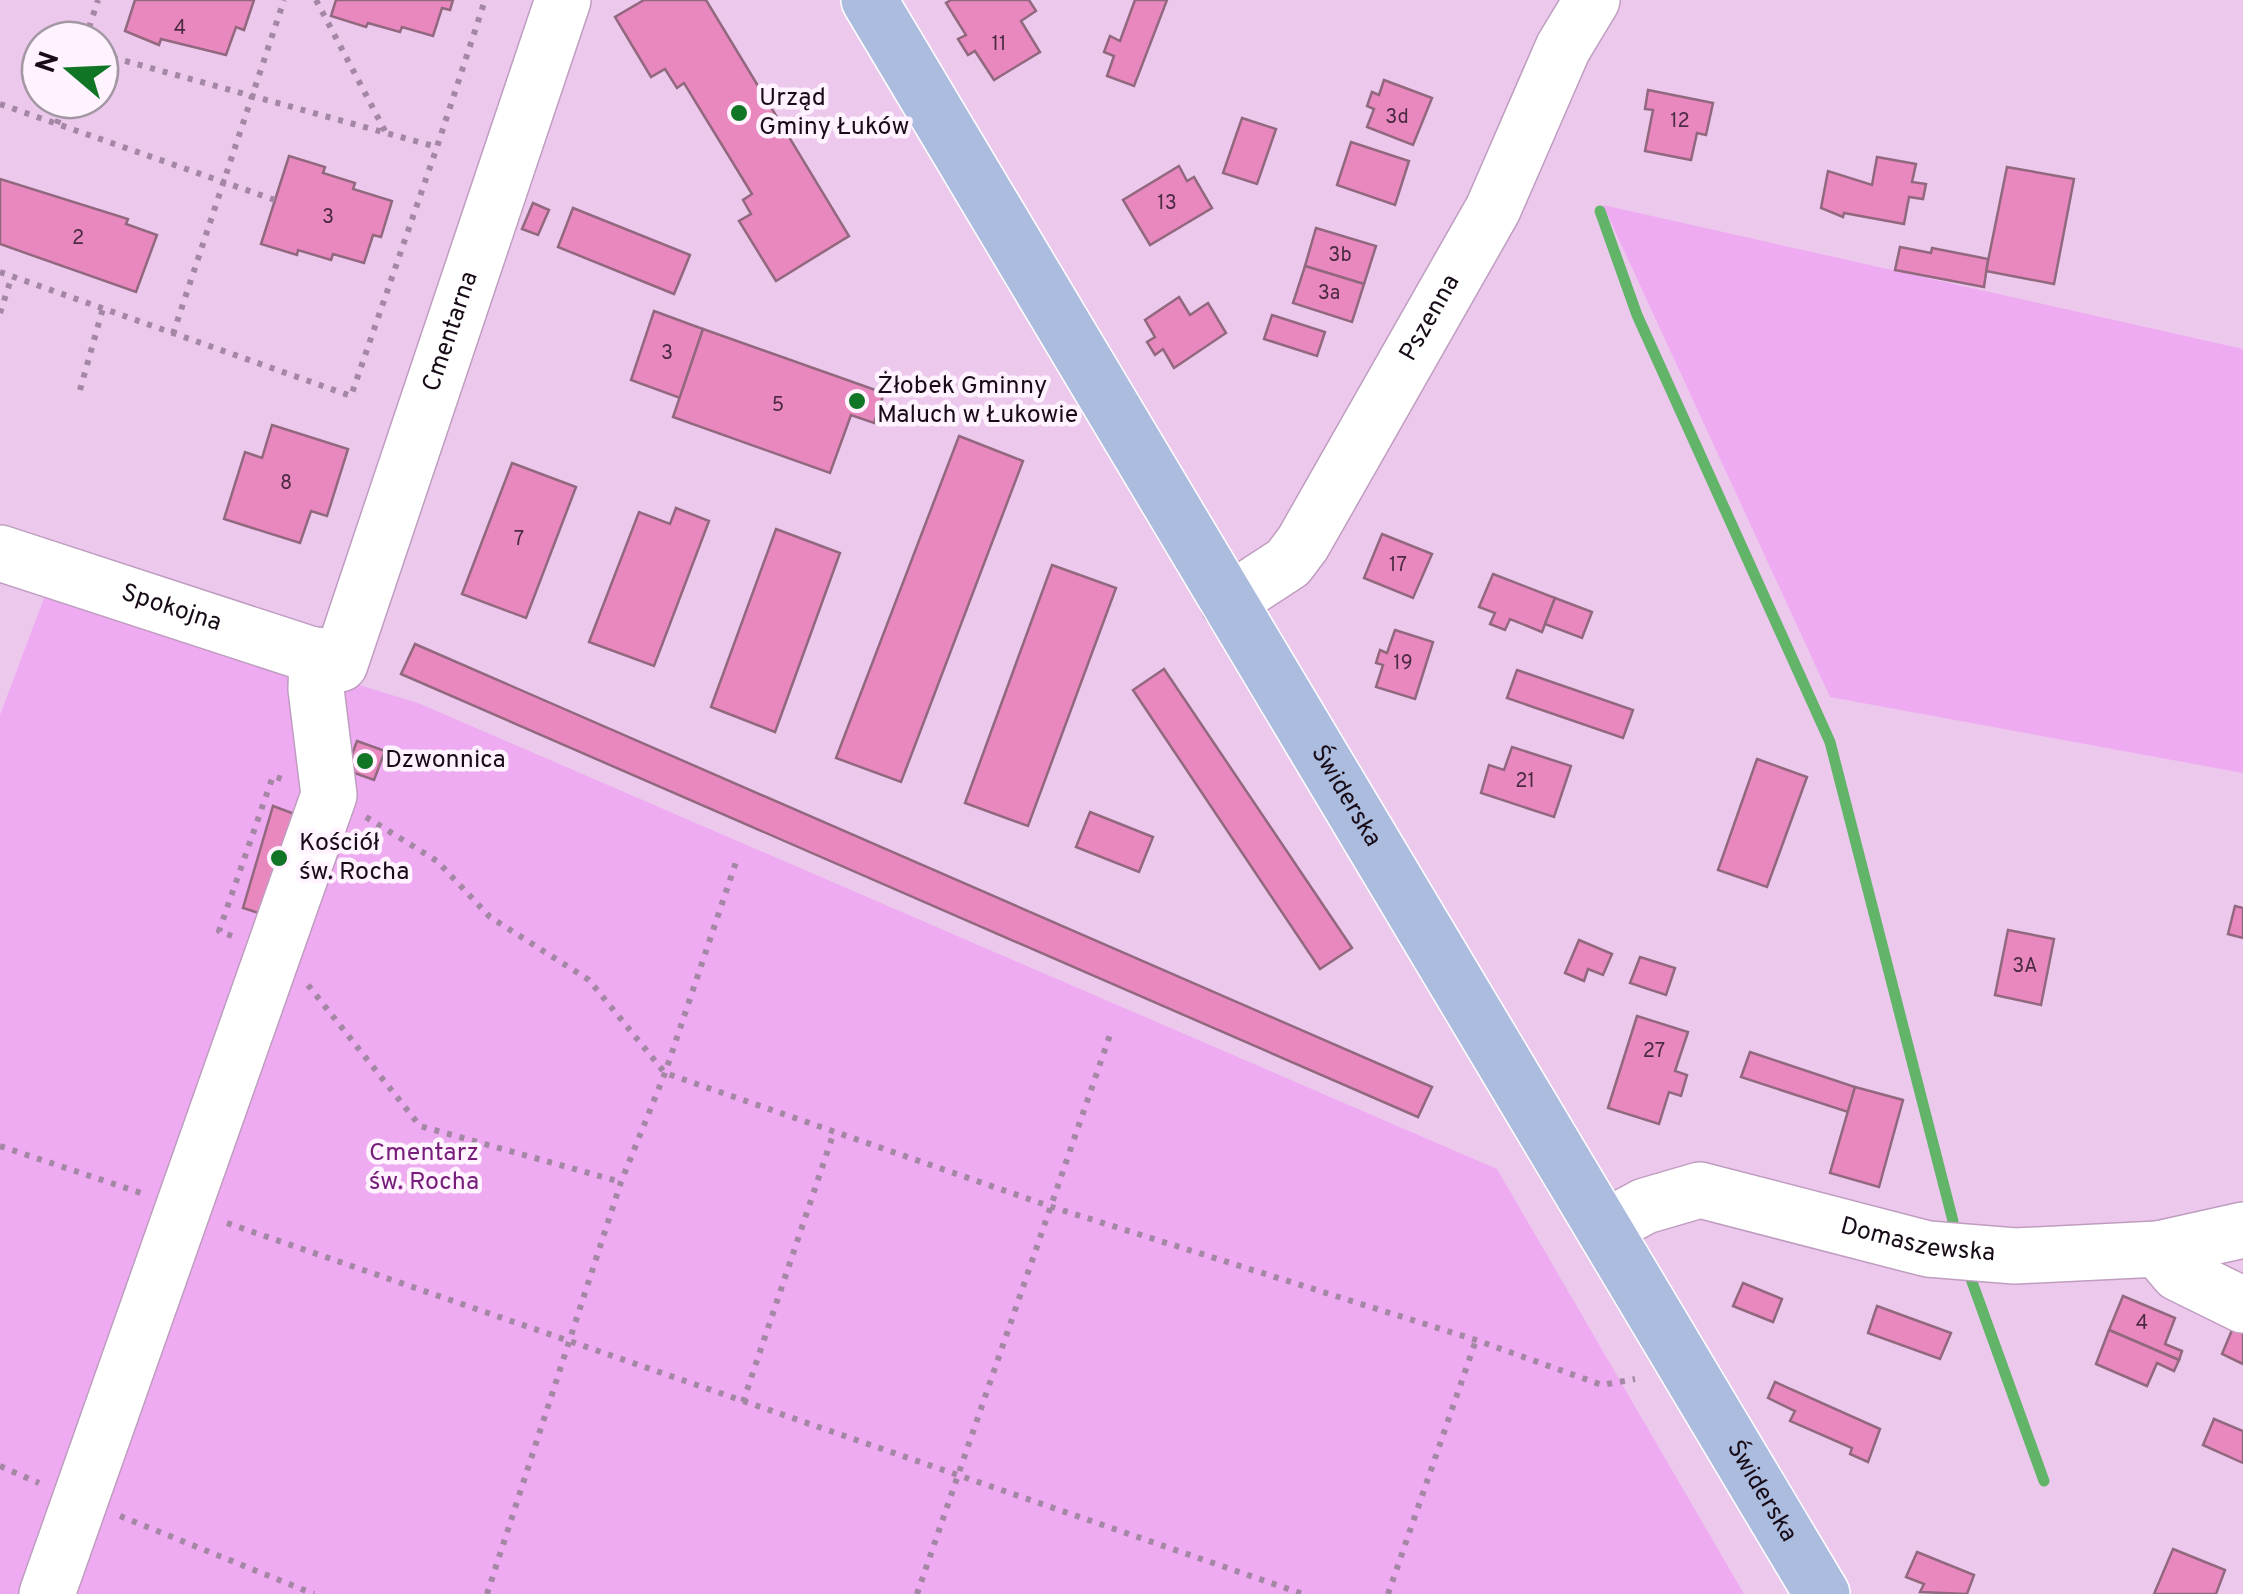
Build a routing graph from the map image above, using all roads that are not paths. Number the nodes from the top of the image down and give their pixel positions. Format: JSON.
{"nodes":[{"id":1,"x":562,"y":0,"type":"edge"},
{"id":2,"x":869,"y":0,"type":"edge"},
{"id":3,"x":1592,"y":0,"type":"edge"},
{"id":4,"x":0,"y":553,"type":"edge"},
{"id":5,"x":1228,"y":602,"type":"junction"},
{"id":6,"x":329,"y":660,"type":"junction"},
{"id":7,"x":1604,"y":1228,"type":"junction"},
{"id":8,"x":2243,"y":1230,"type":"edge"},
{"id":9,"x":2158,"y":1249,"type":"junction"},
{"id":10,"x":2243,"y":1305,"type":"edge"},
{"id":11,"x":47,"y":1594,"type":"edge"},
{"id":12,"x":1822,"y":1594,"type":"edge"}],
"edges":[{"from":1,"to":6,"type":"street","name":"Cmentarna"},
{"from":2,"to":5,"type":"main road","name":"Świderska"},
{"from":3,"to":5,"type":"street","name":"Pszenna"},
{"from":4,"to":6,"type":"street","name":"Spokojna"},
{"from":5,"to":7,"type":"main road","name":"Świderska"},
{"from":6,"to":11,"type":"street","name":"Cmentarna"},
{"from":7,"to":9,"type":"street","name":"Domaszewska"},
{"from":7,"to":12,"type":"main road","name":"Świderska"},
{"from":8,"to":9,"type":"street","name":"Domaszewska"},
{"from":9,"to":10,"type":"street"}]}
